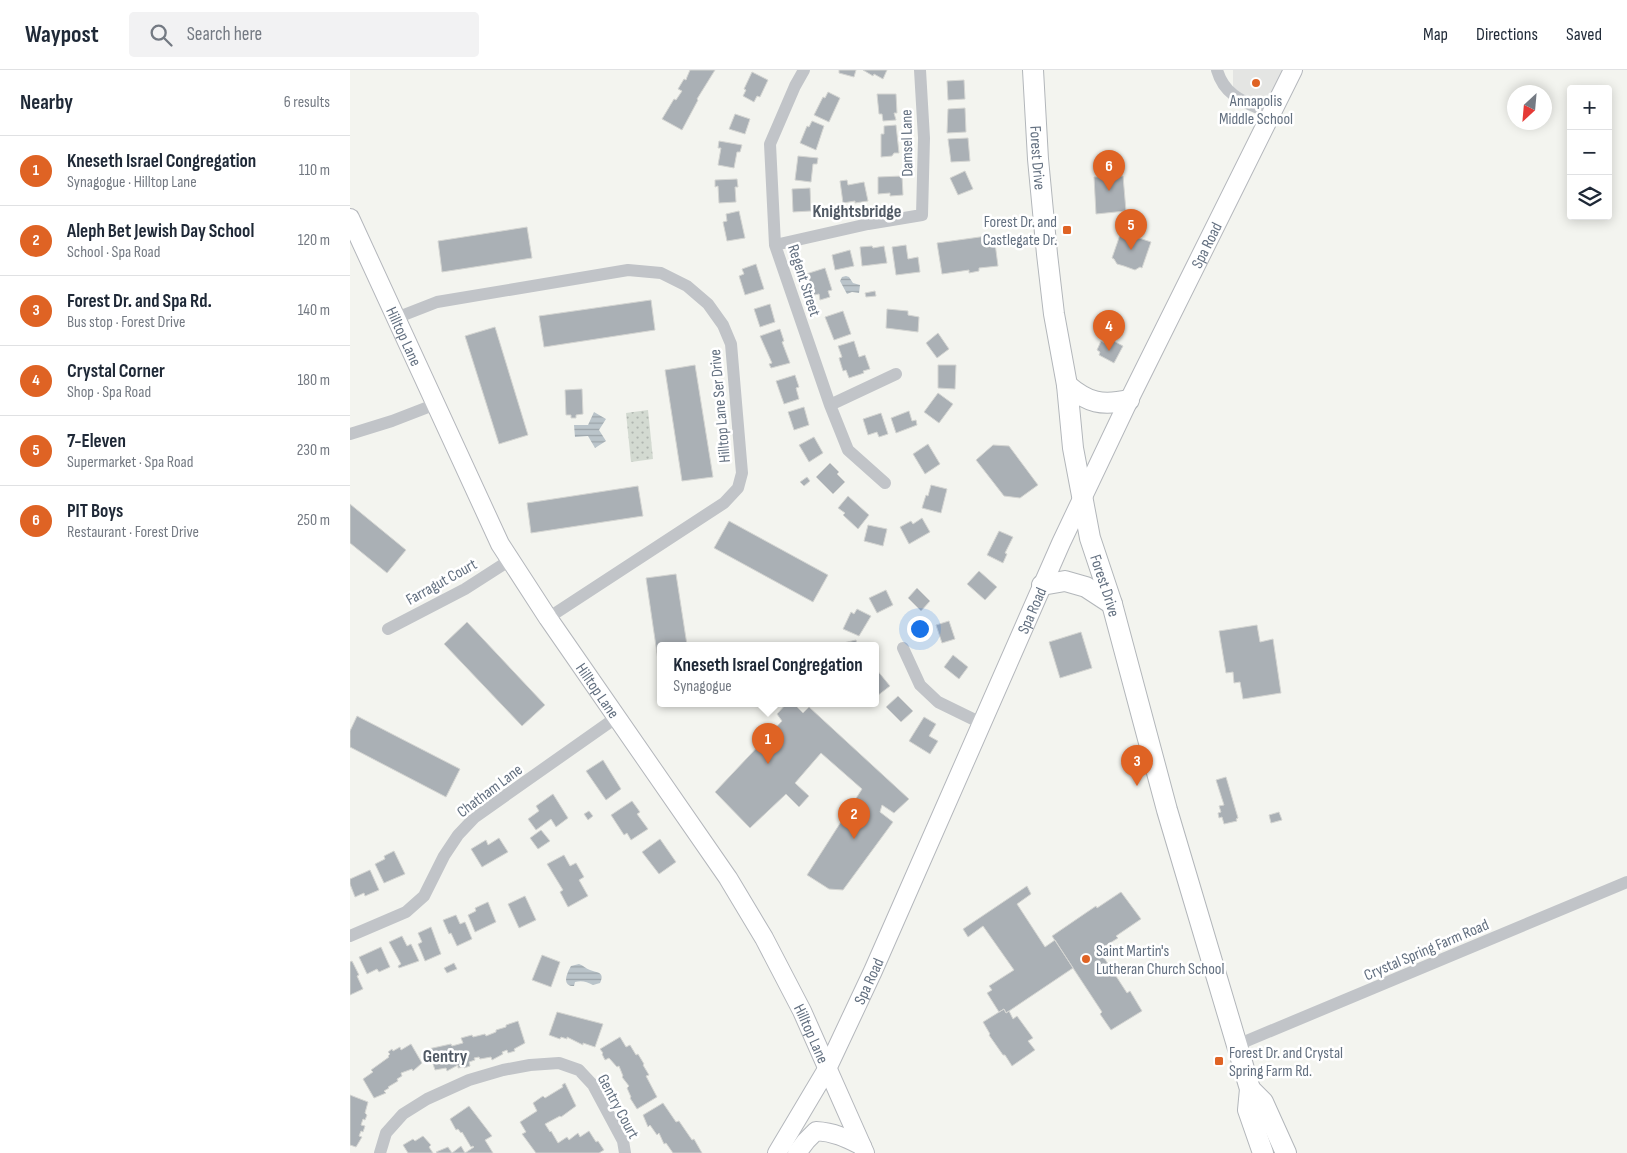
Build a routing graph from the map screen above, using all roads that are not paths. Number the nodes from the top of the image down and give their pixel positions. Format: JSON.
{"nodes":[{"id":1,"x":804,"y":70,"type":"edge"},
{"id":2,"x":920,"y":70,"type":"edge"},
{"id":3,"x":1033,"y":70,"type":"edge"},
{"id":4,"x":1217,"y":70,"type":"edge"},
{"id":5,"x":1293,"y":70,"type":"edge"},
{"id":6,"x":1271,"y":114,"type":"junction"},
{"id":7,"x":350,"y":218,"type":"edge"},
{"id":8,"x":775,"y":245,"type":"junction"},
{"id":9,"x":396,"y":318,"type":"junction"},
{"id":10,"x":896,"y":374,"type":"dead end"},
{"id":11,"x":1067,"y":385,"type":"junction"},
{"id":12,"x":1129,"y":400,"type":"junction"},
{"id":13,"x":436,"y":404,"type":"junction"},
{"id":14,"x":830,"y":405,"type":"junction"},
{"id":15,"x":350,"y":434,"type":"edge"},
{"id":16,"x":885,"y":483,"type":"dead end"},
{"id":17,"x":1082,"y":501,"type":"junction"},
{"id":18,"x":510,"y":560,"type":"junction"},
{"id":19,"x":1042,"y":585,"type":"junction"},
{"id":20,"x":1112,"y":604,"type":"junction"},
{"id":21,"x":548,"y":618,"type":"junction"},
{"id":22,"x":388,"y":629,"type":"dead end"},
{"id":23,"x":903,"y":648,"type":"dead end"},
{"id":24,"x":617,"y":717,"type":"junction"},
{"id":25,"x":981,"y":723,"type":"junction"},
{"id":26,"x":1627,"y":882,"type":"edge"},
{"id":27,"x":350,"y":936,"type":"edge"},
{"id":28,"x":1237,"y":1045,"type":"junction"},
{"id":29,"x":827,"y":1070,"type":"junction"},
{"id":30,"x":1250,"y":1089,"type":"junction"},
{"id":31,"x":864,"y":1150,"type":"edge"},
{"id":32,"x":380,"y":1153,"type":"edge"},
{"id":33,"x":625,"y":1153,"type":"edge"},
{"id":34,"x":777,"y":1153,"type":"edge"},
{"id":35,"x":797,"y":1153,"type":"edge"},
{"id":36,"x":1263,"y":1153,"type":"edge"},
{"id":37,"x":1286,"y":1153,"type":"edge"}],
"edges":[{"from":1,"to":8,"type":"street","name":"Regent Street"},
{"from":2,"to":8,"type":"street","name":"Damsel Lane"},
{"from":3,"to":11,"type":"main road","name":"Forest Drive"},
{"from":4,"to":6,"type":"street"},
{"from":5,"to":6,"type":"street","name":"Spa Road"},
{"from":6,"to":12,"type":"street","name":"Spa Road"},
{"from":7,"to":9,"type":"street","name":"Hilltop Lane"},
{"from":8,"to":14,"type":"street","name":"Regent Street"},
{"from":9,"to":13,"type":"street","name":"Hilltop Lane"},
{"from":9,"to":21,"type":"street","name":"Hilltop Lane Ser Drive"},
{"from":10,"to":14,"type":"street"},
{"from":11,"to":12,"type":"main road"},
{"from":11,"to":17,"type":"main road","name":"Forest Drive"},
{"from":12,"to":17,"type":"street","name":"Spa Road"},
{"from":13,"to":15,"type":"street"},
{"from":13,"to":18,"type":"street","name":"Hilltop Lane"},
{"from":14,"to":16,"type":"street","name":"Regent Street"},
{"from":17,"to":19,"type":"street","name":"Spa Road"},
{"from":17,"to":20,"type":"main road","name":"Forest Drive"},
{"from":18,"to":21,"type":"street","name":"Hilltop Lane"},
{"from":18,"to":22,"type":"street","name":"Farragut Court"},
{"from":19,"to":20,"type":"main road"},
{"from":19,"to":25,"type":"street","name":"Spa Road"},
{"from":20,"to":28,"type":"main road","name":"Forest Drive"},
{"from":21,"to":24,"type":"street","name":"Hilltop Lane"},
{"from":23,"to":25,"type":"street"},
{"from":24,"to":27,"type":"street","name":"Chatham Lane"},
{"from":24,"to":29,"type":"street","name":"Hilltop Lane"},
{"from":25,"to":29,"type":"street","name":"Spa Road"},
{"from":26,"to":28,"type":"street","name":"Crystal Spring Farm Road"},
{"from":28,"to":30,"type":"main road","name":"Forest Drive"},
{"from":29,"to":31,"type":"street","name":"Hilltop Lane"},
{"from":29,"to":34,"type":"street","name":"Spa Road"},
{"from":30,"to":36,"type":"main road","name":"Forest Drive"},
{"from":30,"to":37,"type":"main road","name":"Forest Drive"},
{"from":31,"to":35,"type":"street"},
{"from":32,"to":33,"type":"street","name":"Gentry Court"}]}
